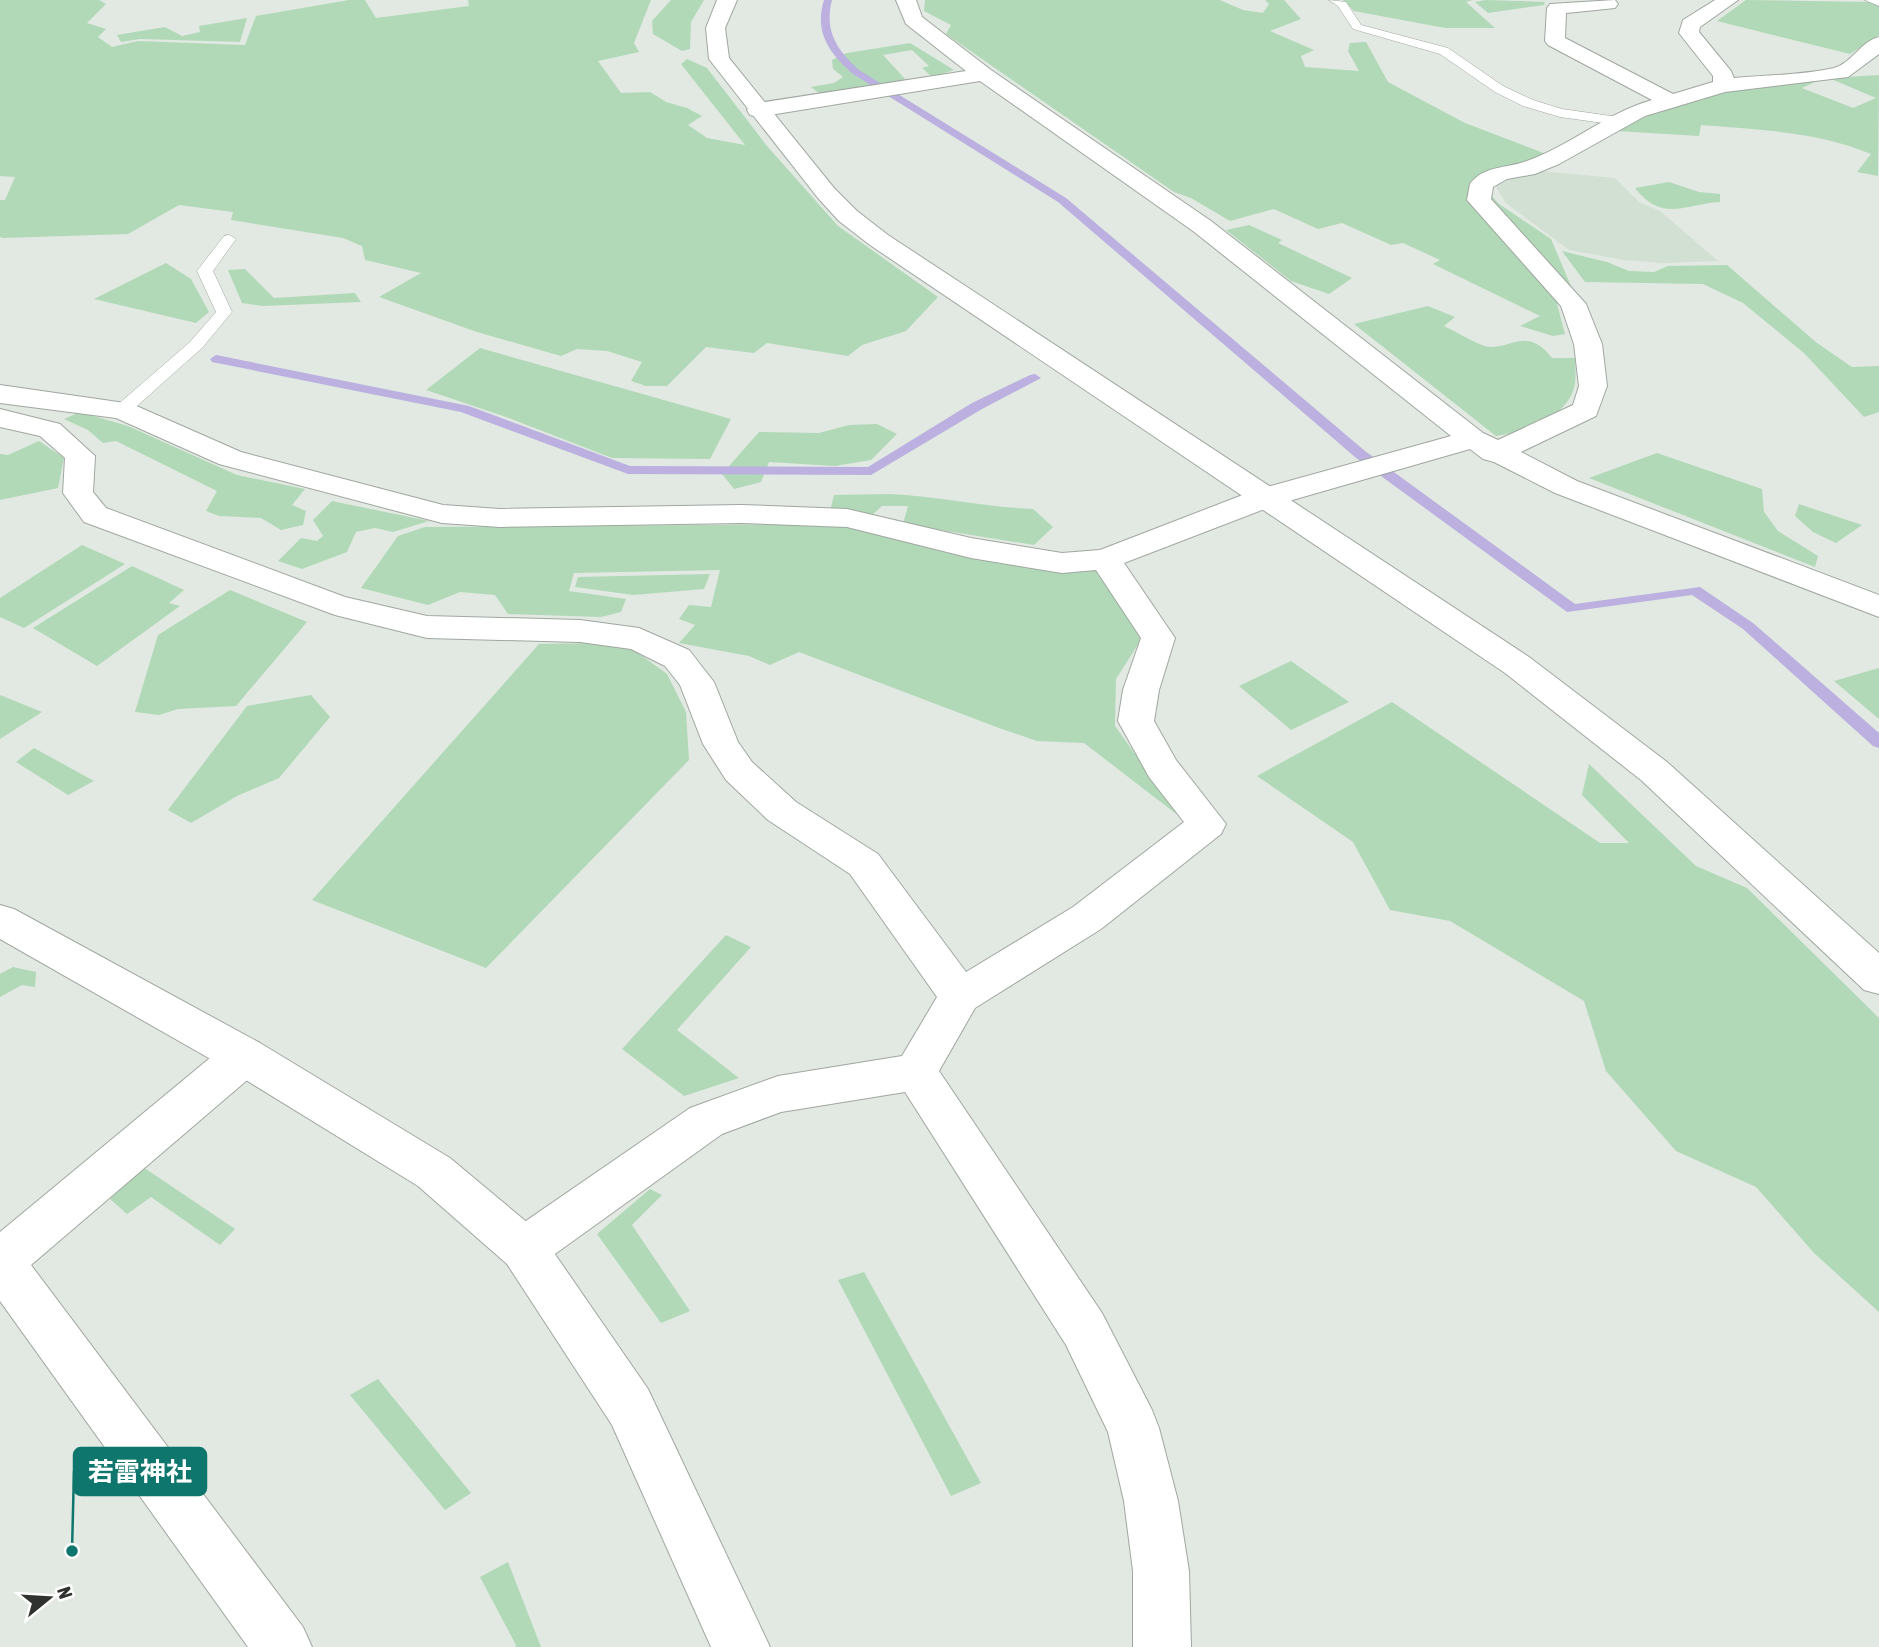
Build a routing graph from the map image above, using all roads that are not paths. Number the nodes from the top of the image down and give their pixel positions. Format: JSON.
{"nodes":[{"id":1,"x":727,"y":0,"type":"edge"},
{"id":2,"x":906,"y":0,"type":"edge"},
{"id":3,"x":1335,"y":0,"type":"edge"},
{"id":4,"x":1728,"y":0,"type":"edge"},
{"id":5,"x":1871,"y":0,"type":"edge"},
{"id":6,"x":1879,"y":3,"type":"edge"},
{"id":7,"x":1608,"y":4,"type":"dead end"},
{"id":8,"x":1879,"y":43,"type":"edge"},
{"id":9,"x":984,"y":74,"type":"junction"},
{"id":10,"x":1723,"y":86,"type":"junction"},
{"id":11,"x":1668,"y":100,"type":"junction"},
{"id":12,"x":758,"y":110,"type":"junction"},
{"id":13,"x":1618,"y":121,"type":"junction"},
{"id":14,"x":229,"y":239,"type":"dead end"},
{"id":15,"x":0,"y":394,"type":"edge"},
{"id":16,"x":122,"y":410,"type":"junction"},
{"id":17,"x":0,"y":418,"type":"edge"},
{"id":18,"x":1484,"y":446,"type":"junction"},
{"id":19,"x":1264,"y":498,"type":"junction"},
{"id":20,"x":1105,"y":559,"type":"junction"},
{"id":21,"x":1879,"y":607,"type":"edge"},
{"id":22,"x":5,"y":928,"type":"edge"},
{"id":23,"x":1879,"y":978,"type":"edge"},
{"id":24,"x":960,"y":996,"type":"junction"},
{"id":25,"x":244,"y":1056,"type":"junction"},
{"id":26,"x":916,"y":1072,"type":"junction"},
{"id":27,"x":524,"y":1249,"type":"junction"},
{"id":28,"x":730,"y":1643,"type":"edge"},
{"id":29,"x":284,"y":1647,"type":"edge"},
{"id":30,"x":1162,"y":1647,"type":"edge"}],
"edges":[{"from":1,"to":12,"type":"street"},
{"from":2,"to":9,"type":"street"},
{"from":3,"to":13,"type":"lane"},
{"from":4,"to":10,"type":"street"},
{"from":5,"to":6,"type":"lane"},
{"from":7,"to":11,"type":"street"},
{"from":8,"to":10,"type":"street"},
{"from":9,"to":12,"type":"street"},
{"from":9,"to":18,"type":"street"},
{"from":10,"to":11,"type":"street"},
{"from":11,"to":13,"type":"street"},
{"from":12,"to":19,"type":"street"},
{"from":13,"to":18,"type":"street"},
{"from":14,"to":16,"type":"lane"},
{"from":15,"to":16,"type":"street"},
{"from":16,"to":20,"type":"street"},
{"from":17,"to":24,"type":"street"},
{"from":18,"to":19,"type":"street"},
{"from":18,"to":21,"type":"street"},
{"from":19,"to":20,"type":"street"},
{"from":19,"to":23,"type":"street"},
{"from":20,"to":24,"type":"street"},
{"from":22,"to":25,"type":"street"},
{"from":24,"to":26,"type":"street"},
{"from":25,"to":27,"type":"street"},
{"from":25,"to":29,"type":"street"},
{"from":26,"to":27,"type":"street"},
{"from":26,"to":30,"type":"street"},
{"from":27,"to":28,"type":"street"}]}
